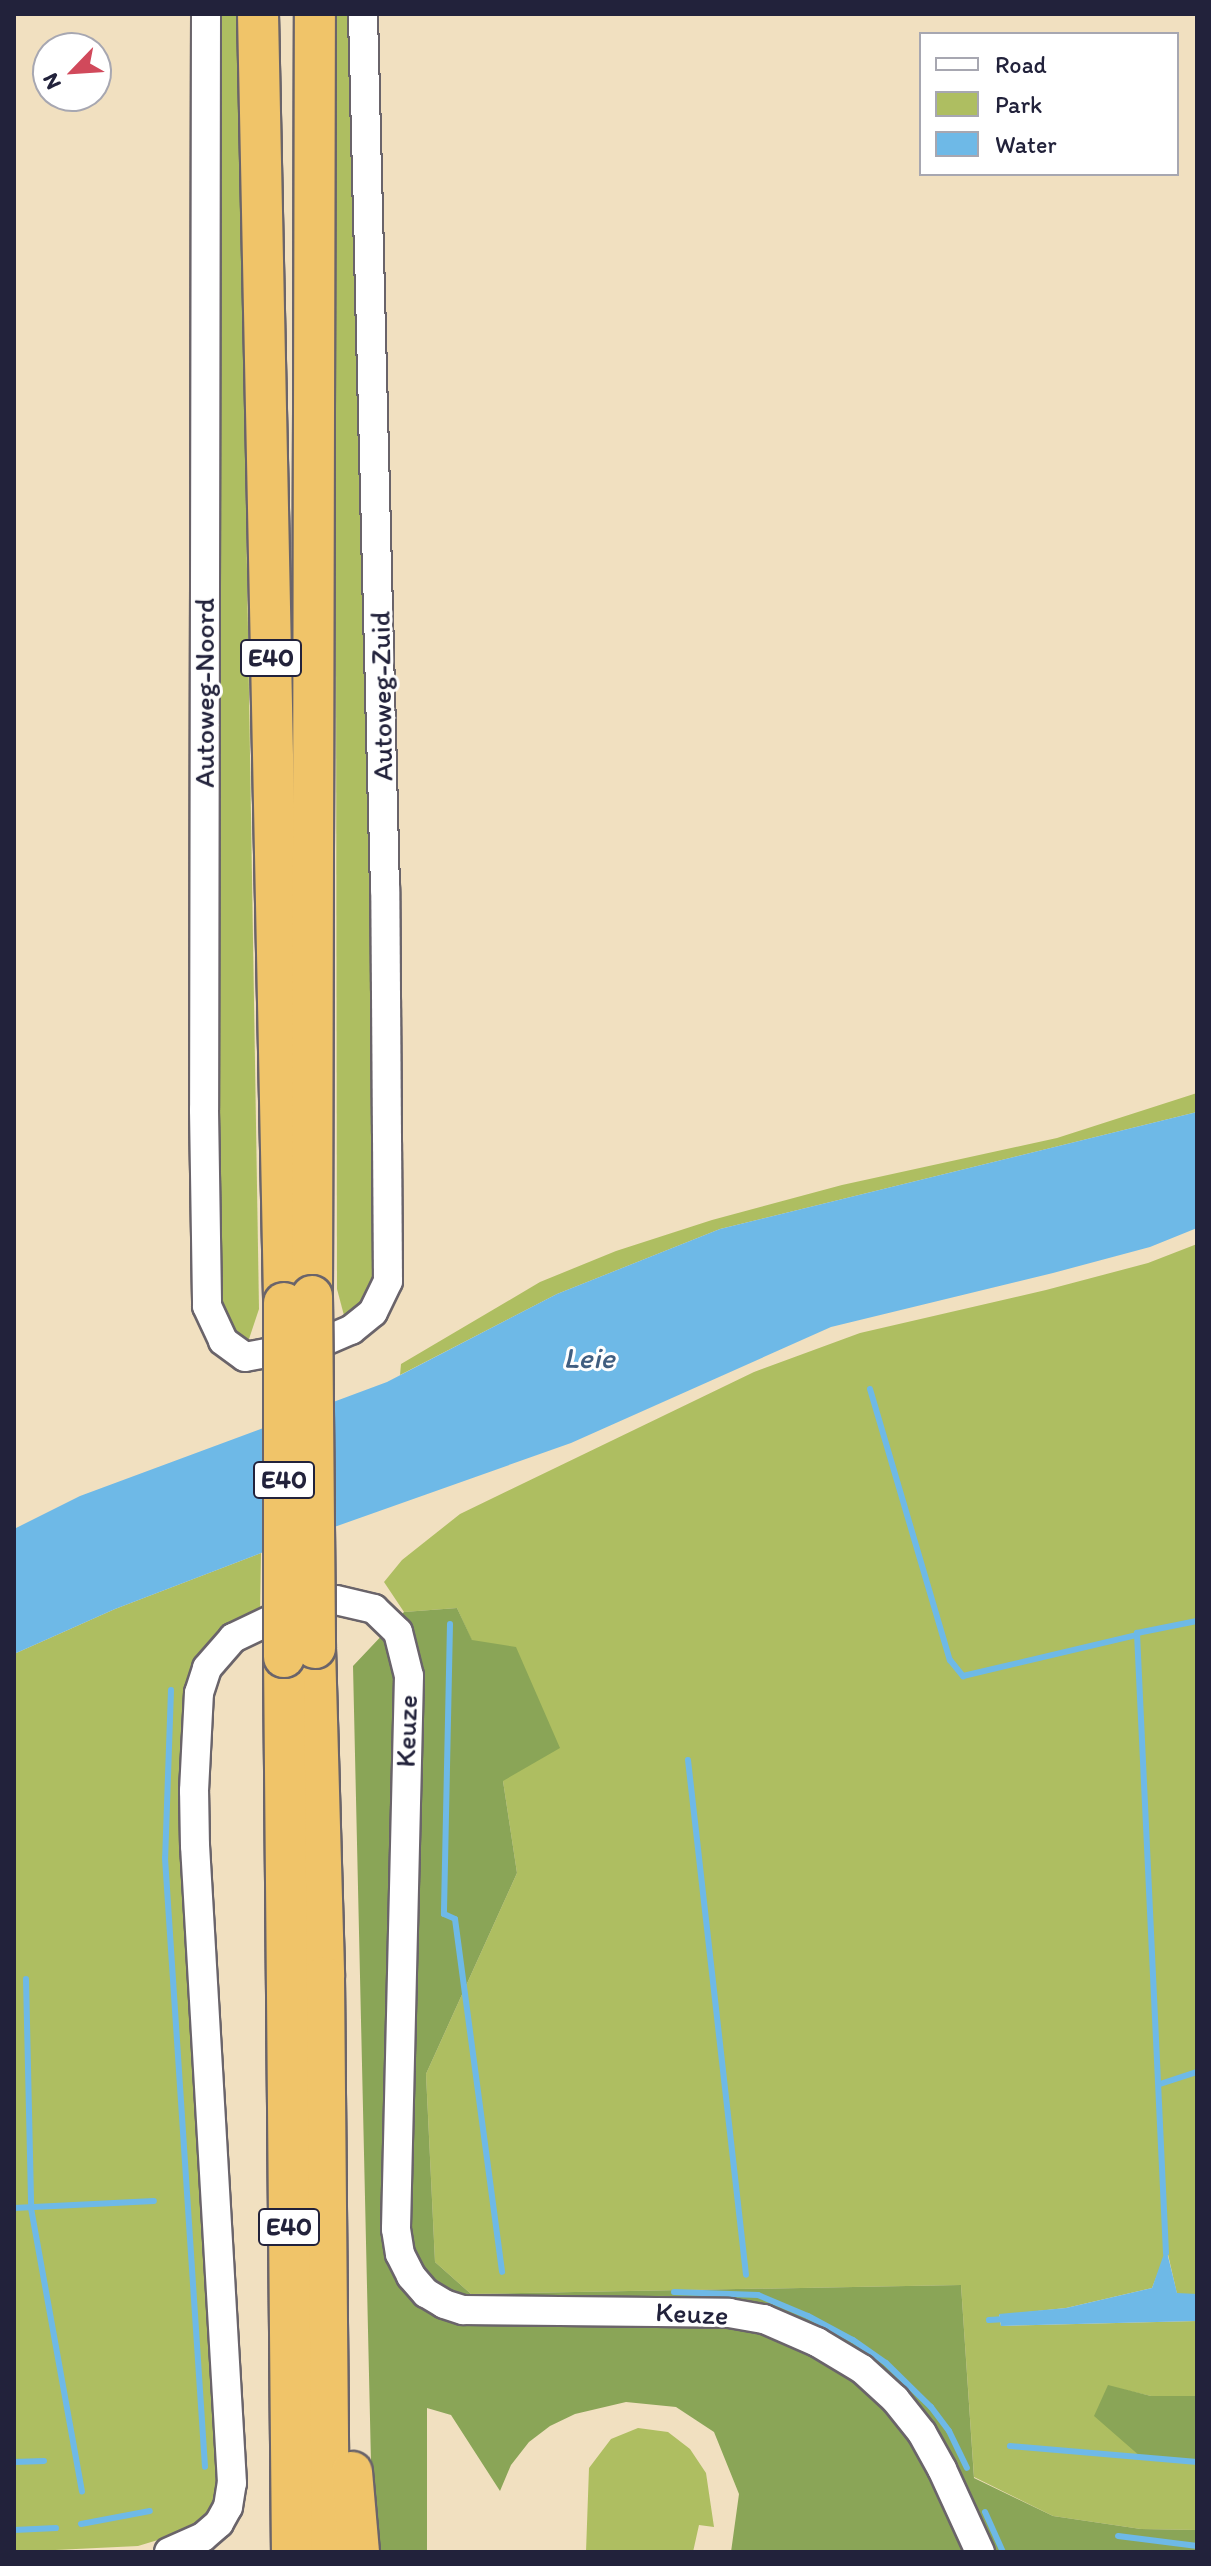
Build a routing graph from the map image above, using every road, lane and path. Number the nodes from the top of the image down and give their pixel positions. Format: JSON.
{"nodes":[{"id":1,"x":206,"y":14,"type":"edge"},
{"id":2,"x":258,"y":14,"type":"edge"},
{"id":3,"x":315,"y":14,"type":"edge"},
{"id":4,"x":363,"y":14,"type":"edge"},
{"id":5,"x":298,"y":1299,"type":"junction"},
{"id":6,"x":245,"y":1357,"type":"joint"},
{"id":7,"x":300,"y":1653,"type":"junction"},
{"id":8,"x":325,"y":2193,"type":"junction"},
{"id":9,"x":292,"y":2481,"type":"junction"},
{"id":10,"x":169,"y":2552,"type":"edge"},
{"id":11,"x":273,"y":2552,"type":"edge"},
{"id":12,"x":292,"y":2552,"type":"edge"},
{"id":13,"x":329,"y":2552,"type":"edge"},
{"id":14,"x":359,"y":2552,"type":"edge"},
{"id":15,"x":980,"y":2552,"type":"edge"}],
"edges":[{"from":1,"to":6,"type":"street","name":"Autoweg-Noord"},
{"from":2,"to":5,"type":"highway","number":"E40"},
{"from":3,"to":5,"type":"highway","number":"E40"},
{"from":4,"to":6,"type":"street","name":"Autoweg-Zuid"},
{"from":5,"to":7,"type":"highway","number":"E40","bridge":true},
{"from":7,"to":8,"type":"highway","number":"E40"},
{"from":7,"to":9,"type":"highway","number":"E40"},
{"from":8,"to":13,"type":"highway","number":"E40"},
{"from":8,"to":14,"type":"highway"},
{"from":9,"to":11,"type":"highway"},
{"from":9,"to":12,"type":"highway","number":"E40"},
{"from":10,"to":15,"type":"street","name":"Keuze"}]}
